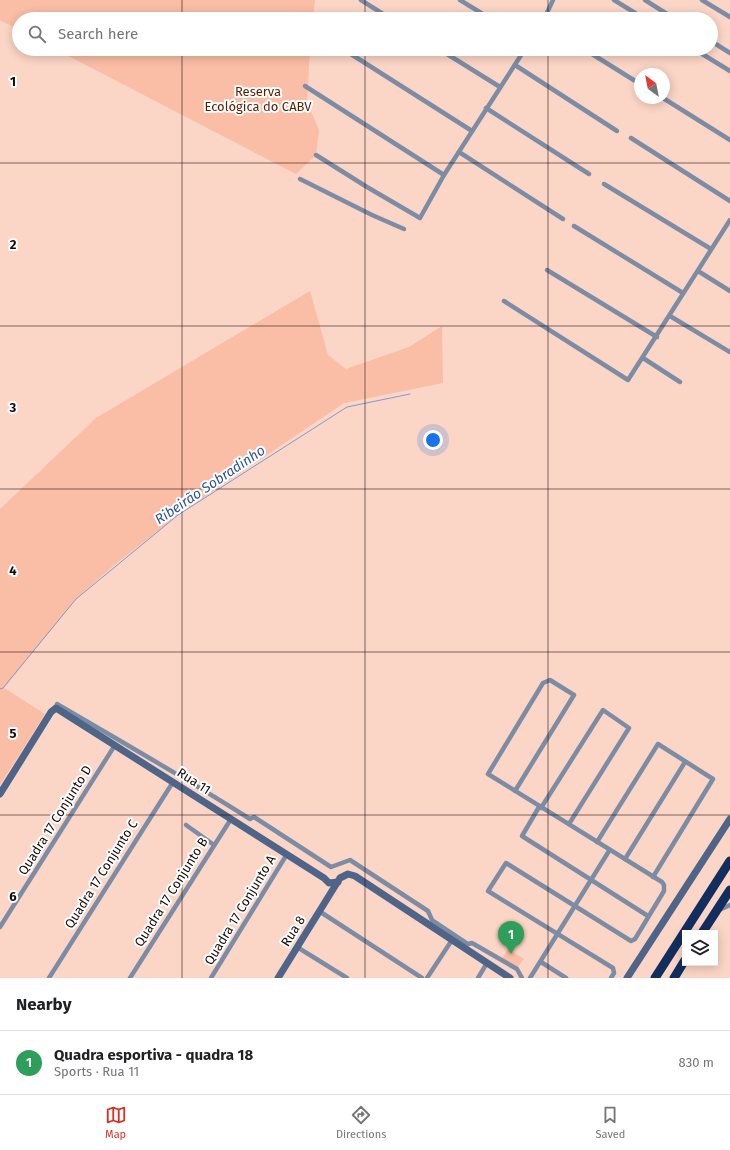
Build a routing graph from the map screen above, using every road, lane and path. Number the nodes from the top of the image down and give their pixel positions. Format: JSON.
{"nodes":[{"id":1,"x":361,"y":0,"type":"edge"},
{"id":2,"x":460,"y":0,"type":"edge"},
{"id":3,"x":553,"y":0,"type":"edge"},
{"id":4,"x":614,"y":0,"type":"edge"},
{"id":5,"x":645,"y":0,"type":"edge"},
{"id":6,"x":702,"y":0,"type":"edge"},
{"id":7,"x":381,"y":12,"type":"edge"},
{"id":8,"x":480,"y":12,"type":"edge"},
{"id":9,"x":547,"y":12,"type":"edge"},
{"id":10,"x":634,"y":12,"type":"edge"},
{"id":11,"x":664,"y":12,"type":"edge"},
{"id":12,"x":730,"y":17,"type":"edge"},
{"id":13,"x":718,"y":45,"type":"edge"},
{"id":14,"x":730,"y":53,"type":"edge"},
{"id":15,"x":354,"y":56,"type":"edge"},
{"id":16,"x":451,"y":56,"type":"edge"},
{"id":17,"x":521,"y":56,"type":"edge"},
{"id":18,"x":595,"y":56,"type":"edge"},
{"id":19,"x":705,"y":56,"type":"edge"},
{"id":20,"x":515,"y":65,"type":"junction"},
{"id":21,"x":730,"y":71,"type":"edge"},
{"id":22,"x":634,"y":80,"type":"edge"},
{"id":23,"x":305,"y":86,"type":"dead end"},
{"id":24,"x":500,"y":87,"type":"junction"},
{"id":25,"x":670,"y":102,"type":"edge"},
{"id":26,"x":486,"y":108,"type":"junction"},
{"id":27,"x":472,"y":131,"type":"junction"},
{"id":28,"x":617,"y":131,"type":"dead end"},
{"id":29,"x":631,"y":138,"type":"dead end"},
{"id":30,"x":730,"y":140,"type":"edge"},
{"id":31,"x":459,"y":152,"type":"junction"},
{"id":32,"x":316,"y":154,"type":"dead end"},
{"id":33,"x":589,"y":174,"type":"dead end"},
{"id":34,"x":444,"y":175,"type":"junction"},
{"id":35,"x":300,"y":179,"type":"dead end"},
{"id":36,"x":604,"y":184,"type":"dead end"},
{"id":37,"x":730,"y":201,"type":"edge"},
{"id":38,"x":563,"y":219,"type":"dead end"},
{"id":39,"x":730,"y":220,"type":"edge"},
{"id":40,"x":574,"y":226,"type":"dead end"},
{"id":41,"x":725,"y":228,"type":"junction"},
{"id":42,"x":404,"y":229,"type":"dead end"},
{"id":43,"x":730,"y":231,"type":"edge"},
{"id":44,"x":711,"y":249,"type":"junction"},
{"id":45,"x":547,"y":270,"type":"dead end"},
{"id":46,"x":698,"y":271,"type":"junction"},
{"id":47,"x":730,"y":291,"type":"edge"},
{"id":48,"x":683,"y":293,"type":"junction"},
{"id":49,"x":504,"y":301,"type":"dead end"},
{"id":50,"x":670,"y":316,"type":"junction"},
{"id":51,"x":657,"y":337,"type":"junction"},
{"id":52,"x":730,"y":352,"type":"edge"},
{"id":53,"x":643,"y":358,"type":"junction"},
{"id":54,"x":680,"y":382,"type":"dead end"},
{"id":55,"x":53,"y":710,"type":"junction"},
{"id":56,"x":115,"y":745,"type":"junction"},
{"id":57,"x":686,"y":762,"type":"junction"},
{"id":58,"x":173,"y":782,"type":"junction"},
{"id":59,"x":515,"y":791,"type":"junction"},
{"id":60,"x":0,"y":794,"type":"edge"},
{"id":61,"x":540,"y":808,"type":"junction"},
{"id":62,"x":730,"y":818,"type":"edge"},
{"id":63,"x":231,"y":819,"type":"junction"},
{"id":64,"x":568,"y":824,"type":"junction"},
{"id":65,"x":186,"y":825,"type":"dead end"},
{"id":66,"x":596,"y":842,"type":"junction"},
{"id":67,"x":214,"y":844,"type":"junction"},
{"id":68,"x":609,"y":851,"type":"junction"},
{"id":69,"x":287,"y":854,"type":"junction"},
{"id":70,"x":626,"y":859,"type":"junction"},
{"id":71,"x":730,"y":861,"type":"edge"},
{"id":72,"x":653,"y":876,"type":"junction"},
{"id":73,"x":324,"y":878,"type":"junction"},
{"id":74,"x":591,"y":879,"type":"junction"},
{"id":75,"x":338,"y":882,"type":"junction"},
{"id":76,"x":730,"y":890,"type":"edge"},
{"id":77,"x":327,"y":897,"type":"junction"},
{"id":78,"x":730,"y":905,"type":"edge"},
{"id":79,"x":574,"y":907,"type":"junction"},
{"id":80,"x":319,"y":912,"type":"junction"},
{"id":81,"x":715,"y":913,"type":"junction"},
{"id":82,"x":648,"y":916,"type":"junction"},
{"id":83,"x":0,"y":927,"type":"edge"},
{"id":84,"x":704,"y":930,"type":"edge"},
{"id":85,"x":558,"y":934,"type":"junction"},
{"id":86,"x":452,"y":940,"type":"junction"},
{"id":87,"x":297,"y":947,"type":"junction"},
{"id":88,"x":541,"y":962,"type":"junction"},
{"id":89,"x":487,"y":963,"type":"junction"},
{"id":90,"x":682,"y":965,"type":"edge"},
{"id":91,"x":48,"y":978,"type":"edge"},
{"id":92,"x":130,"y":978,"type":"edge"},
{"id":93,"x":211,"y":978,"type":"edge"},
{"id":94,"x":278,"y":978,"type":"edge"},
{"id":95,"x":348,"y":978,"type":"edge"},
{"id":96,"x":422,"y":978,"type":"edge"},
{"id":97,"x":427,"y":978,"type":"edge"},
{"id":98,"x":478,"y":978,"type":"edge"},
{"id":99,"x":510,"y":978,"type":"edge"},
{"id":100,"x":522,"y":978,"type":"edge"},
{"id":101,"x":530,"y":978,"type":"edge"},
{"id":102,"x":566,"y":978,"type":"edge"},
{"id":103,"x":611,"y":978,"type":"edge"},
{"id":104,"x":627,"y":978,"type":"edge"},
{"id":105,"x":655,"y":978,"type":"edge"},
{"id":106,"x":674,"y":978,"type":"edge"}],
"edges":[{"from":1,"to":7,"type":"street"},
{"from":2,"to":8,"type":"street"},
{"from":3,"to":9,"type":"street"},
{"from":4,"to":10,"type":"street"},
{"from":5,"to":11,"type":"street"},
{"from":6,"to":12,"type":"street"},
{"from":13,"to":14,"type":"street"},
{"from":15,"to":27,"type":"street"},
{"from":16,"to":24,"type":"street"},
{"from":17,"to":20,"type":"street"},
{"from":18,"to":22,"type":"street"},
{"from":19,"to":21,"type":"street"},
{"from":20,"to":24,"type":"street"},
{"from":20,"to":28,"type":"street"},
{"from":23,"to":34,"type":"street"},
{"from":24,"to":26,"type":"street"},
{"from":25,"to":30,"type":"street"},
{"from":26,"to":27,"type":"street"},
{"from":26,"to":33,"type":"street"},
{"from":27,"to":31,"type":"street"},
{"from":29,"to":37,"type":"street"},
{"from":31,"to":34,"type":"street"},
{"from":31,"to":38,"type":"street"},
{"from":32,"to":34,"type":"street"},
{"from":35,"to":42,"type":"street"},
{"from":36,"to":44,"type":"street"},
{"from":39,"to":41,"type":"street"},
{"from":40,"to":48,"type":"street"},
{"from":41,"to":43,"type":"street"},
{"from":41,"to":44,"type":"street"},
{"from":44,"to":46,"type":"street"},
{"from":45,"to":51,"type":"street"},
{"from":46,"to":47,"type":"street"},
{"from":46,"to":48,"type":"street"},
{"from":48,"to":50,"type":"street"},
{"from":49,"to":53,"type":"street"},
{"from":50,"to":51,"type":"street"},
{"from":50,"to":52,"type":"street"},
{"from":51,"to":53,"type":"street"},
{"from":53,"to":54,"type":"street"},
{"from":55,"to":56,"type":"street","name":"Rua 11"},
{"from":55,"to":60,"type":"street"},
{"from":55,"to":100,"type":"street"},
{"from":56,"to":58,"type":"street","name":"Rua 11"},
{"from":56,"to":83,"type":"street","name":"Quadra 17 Conjunto D"},
{"from":57,"to":66,"type":"street"},
{"from":57,"to":70,"type":"street"},
{"from":57,"to":72,"type":"street"},
{"from":58,"to":63,"type":"street","name":"Rua 11"},
{"from":58,"to":91,"type":"street","name":"Quadra 17 Conjunto C"},
{"from":59,"to":59,"type":"street"},
{"from":59,"to":61,"type":"street"},
{"from":61,"to":64,"type":"street"},
{"from":61,"to":64,"type":"street"},
{"from":61,"to":74,"type":"street"},
{"from":62,"to":104,"type":"street"},
{"from":63,"to":67,"type":"street","name":"Quadra 17 Conjunto B"},
{"from":63,"to":69,"type":"street","name":"Rua 11"},
{"from":64,"to":66,"type":"street"},
{"from":65,"to":67,"type":"street"},
{"from":66,"to":68,"type":"street"},
{"from":67,"to":92,"type":"street","name":"Quadra 17 Conjunto B"},
{"from":68,"to":70,"type":"street"},
{"from":68,"to":74,"type":"street"},
{"from":69,"to":73,"type":"street","name":"Rua 11"},
{"from":69,"to":93,"type":"street","name":"Quadra 17 Conjunto A"},
{"from":70,"to":72,"type":"street"},
{"from":71,"to":105,"type":"highway"},
{"from":72,"to":82,"type":"street"},
{"from":73,"to":75,"type":"street","name":"Rua 11"},
{"from":73,"to":77,"type":"street"},
{"from":74,"to":79,"type":"street"},
{"from":74,"to":82,"type":"street"},
{"from":75,"to":77,"type":"street"},
{"from":75,"to":86,"type":"street"},
{"from":76,"to":81,"type":"highway"},
{"from":77,"to":80,"type":"street","name":"Rua 8"},
{"from":78,"to":81,"type":"street"},
{"from":79,"to":82,"type":"street"},
{"from":79,"to":85,"type":"street"},
{"from":79,"to":85,"type":"street"},
{"from":80,"to":87,"type":"street","name":"Rua 8"},
{"from":80,"to":96,"type":"street"},
{"from":81,"to":84,"type":"highway"},
{"from":85,"to":88,"type":"street"},
{"from":85,"to":103,"type":"street"},
{"from":86,"to":89,"type":"street"},
{"from":86,"to":97,"type":"street"},
{"from":87,"to":94,"type":"street","name":"Rua 8"},
{"from":87,"to":95,"type":"street"},
{"from":88,"to":101,"type":"street"},
{"from":88,"to":102,"type":"street"},
{"from":89,"to":98,"type":"street"},
{"from":89,"to":99,"type":"street"},
{"from":90,"to":106,"type":"highway"}]}
